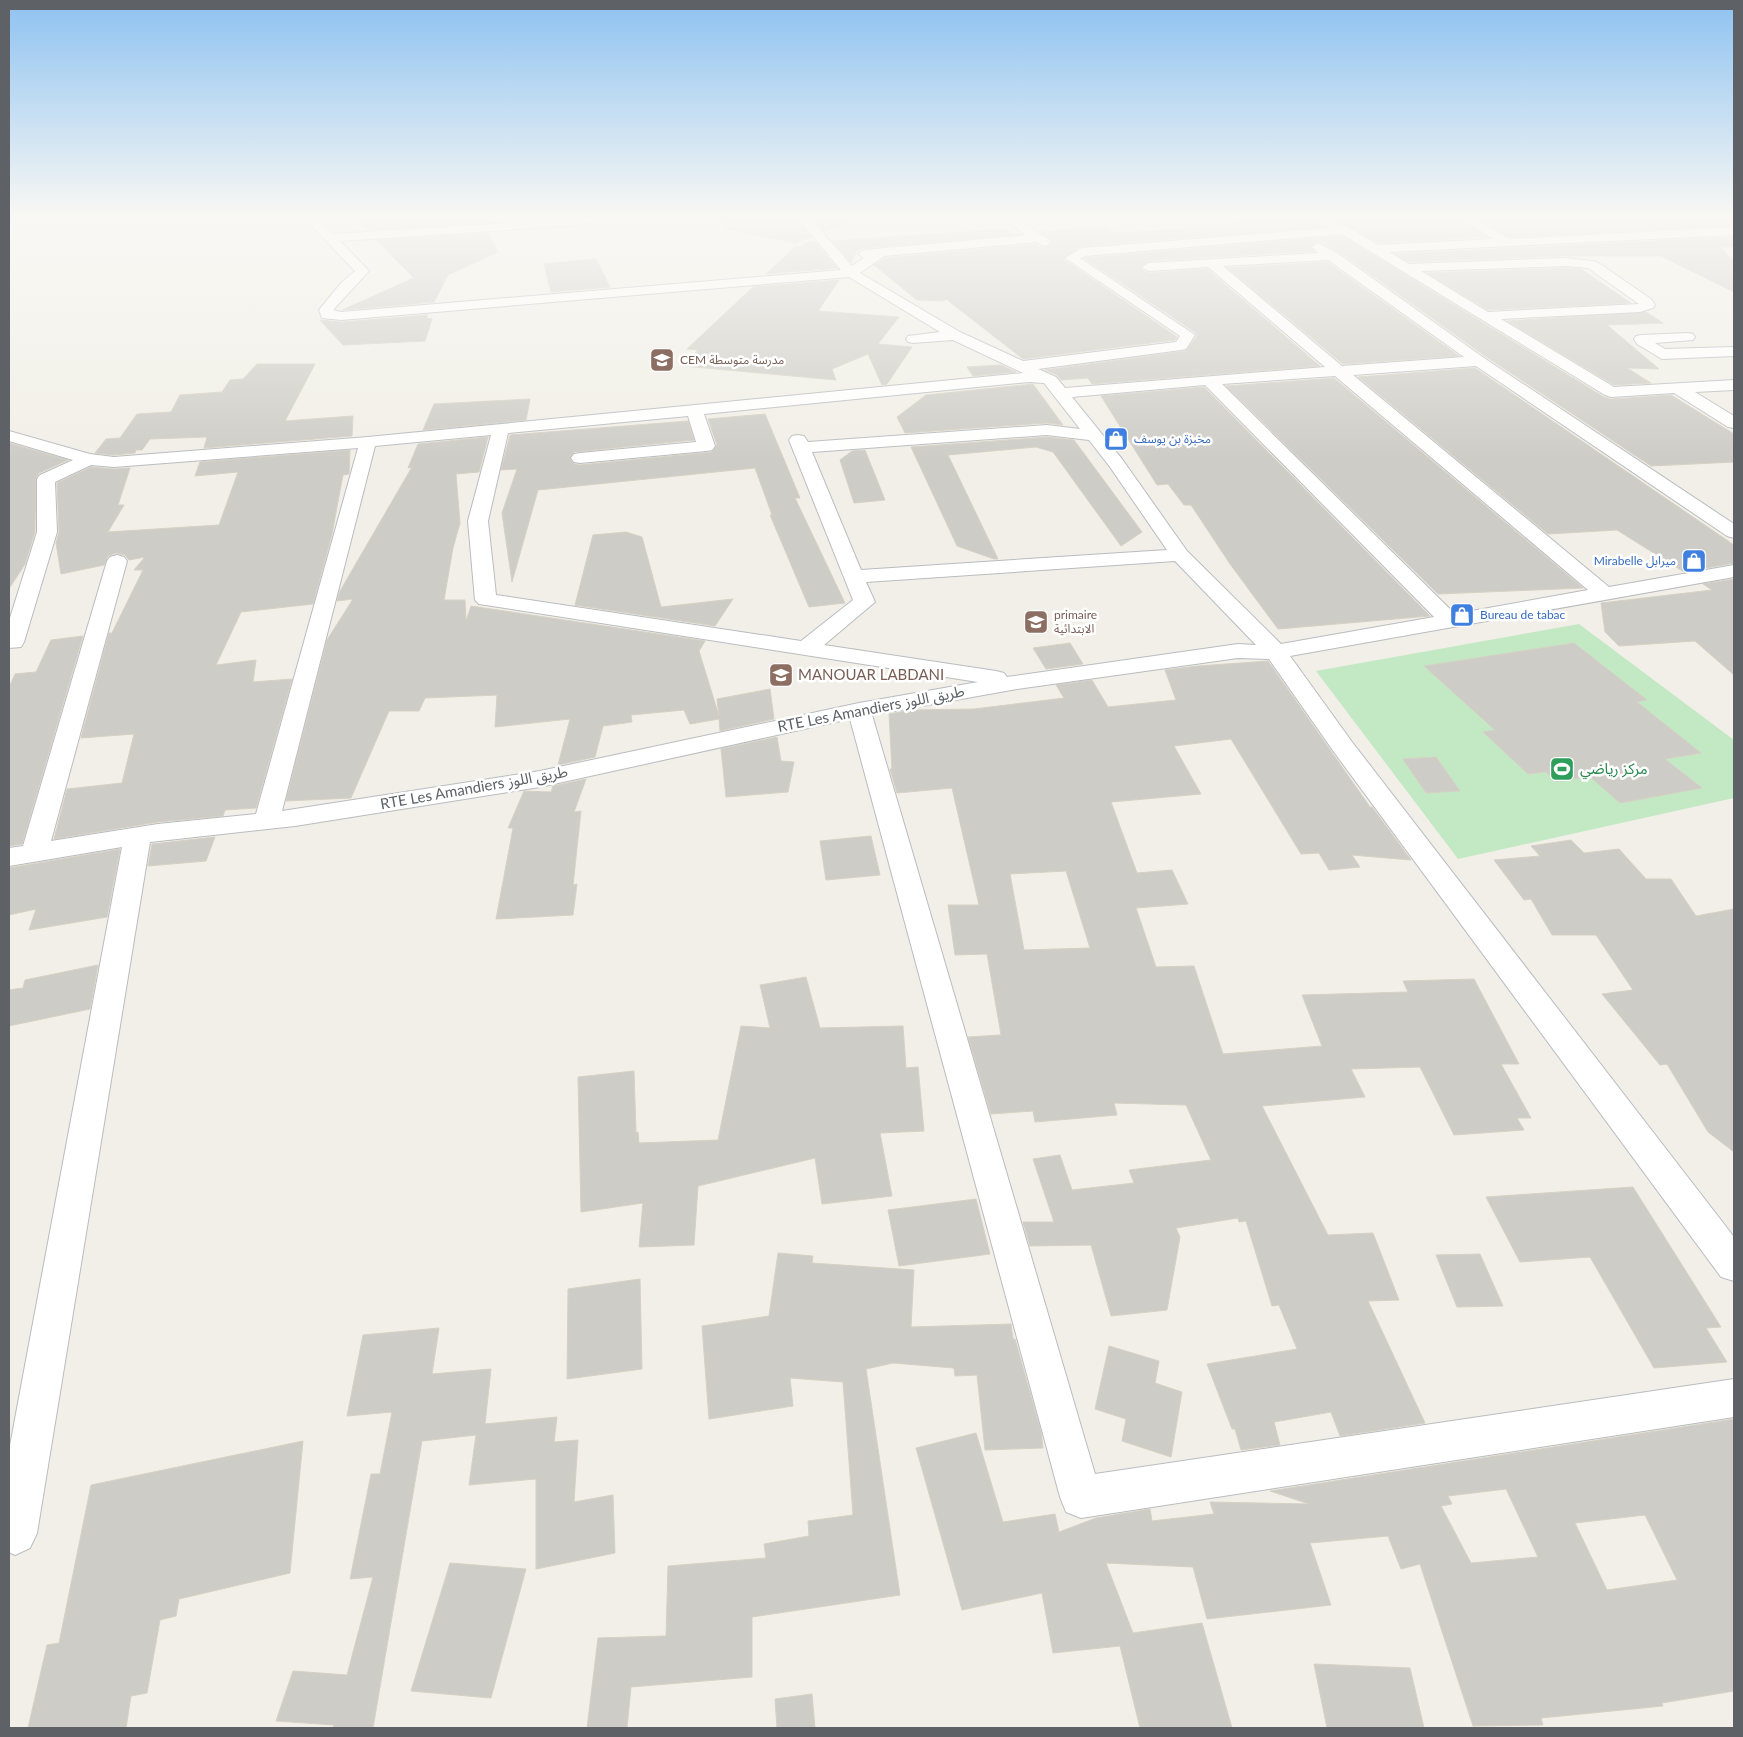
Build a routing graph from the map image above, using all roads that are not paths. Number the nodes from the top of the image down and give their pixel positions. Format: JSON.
{"nodes":[{"id":1,"x":337,"y":298,"type":"edge"},
{"id":2,"x":554,"y":298,"type":"edge"},
{"id":3,"x":893,"y":298,"type":"edge"},
{"id":4,"x":1131,"y":298,"type":"edge"},
{"id":5,"x":1254,"y":298,"type":"edge"},
{"id":6,"x":1391,"y":298,"type":"edge"},
{"id":7,"x":1456,"y":298,"type":"edge"},
{"id":8,"x":1640,"y":298,"type":"edge"},
{"id":9,"x":1234,"y":300,"type":"dead end"},
{"id":10,"x":1485,"y":316,"type":"junction"},
{"id":11,"x":1278,"y":317,"type":"junction"},
{"id":12,"x":955,"y":335,"type":"junction"},
{"id":13,"x":1688,"y":337,"type":"dead end"},
{"id":14,"x":913,"y":340,"type":"dead end"},
{"id":15,"x":1734,"y":352,"type":"edge"},
{"id":16,"x":1662,"y":354,"type":"junction"},
{"id":17,"x":1479,"y":361,"type":"junction"},
{"id":18,"x":1022,"y":366,"type":"junction"},
{"id":19,"x":1339,"y":371,"type":"junction"},
{"id":20,"x":1209,"y":380,"type":"junction"},
{"id":21,"x":1734,"y":385,"type":"edge"},
{"id":22,"x":1056,"y":387,"type":"junction"},
{"id":23,"x":1702,"y":387,"type":"junction"},
{"id":24,"x":1677,"y":388,"type":"junction"},
{"id":25,"x":694,"y":410,"type":"junction"},
{"id":26,"x":1734,"y":423,"type":"edge"},
{"id":27,"x":501,"y":429,"type":"junction"},
{"id":28,"x":9,"y":436,"type":"edge"},
{"id":29,"x":1095,"y":436,"type":"junction"},
{"id":30,"x":368,"y":442,"type":"junction"},
{"id":31,"x":580,"y":458,"type":"dead end"},
{"id":32,"x":89,"y":459,"type":"junction"},
{"id":33,"x":1734,"y":532,"type":"edge"},
{"id":34,"x":1180,"y":555,"type":"junction"},
{"id":35,"x":117,"y":562,"type":"dead end"},
{"id":36,"x":1734,"y":571,"type":"edge"},
{"id":37,"x":855,"y":577,"type":"junction"},
{"id":38,"x":1605,"y":594,"type":"junction"},
{"id":39,"x":1451,"y":622,"type":"junction"},
{"id":40,"x":13,"y":642,"type":"dead end"},
{"id":41,"x":806,"y":648,"type":"junction"},
{"id":42,"x":1276,"y":652,"type":"junction"},
{"id":43,"x":1017,"y":682,"type":"junction"},
{"id":44,"x":859,"y":710,"type":"junction"},
{"id":45,"x":266,"y":820,"type":"junction"},
{"id":46,"x":138,"y":835,"type":"junction"},
{"id":47,"x":34,"y":853,"type":"junction"},
{"id":48,"x":9,"y":857,"type":"edge"},
{"id":49,"x":1734,"y":1265,"type":"edge"},
{"id":50,"x":1734,"y":1398,"type":"edge"},
{"id":51,"x":15,"y":1533,"type":"dead end"}],
"edges":[{"from":1,"to":2,"type":"street"},
{"from":3,"to":12,"type":"street"},
{"from":4,"to":18,"type":"street"},
{"from":5,"to":11,"type":"street"},
{"from":6,"to":17,"type":"street"},
{"from":7,"to":10,"type":"street"},
{"from":8,"to":10,"type":"street"},
{"from":9,"to":11,"type":"street"},
{"from":10,"to":24,"type":"street"},
{"from":11,"to":19,"type":"street"},
{"from":12,"to":14,"type":"street"},
{"from":12,"to":18,"type":"street"},
{"from":13,"to":16,"type":"street"},
{"from":15,"to":16,"type":"street"},
{"from":16,"to":23,"type":"street"},
{"from":17,"to":19,"type":"street"},
{"from":17,"to":33,"type":"street"},
{"from":18,"to":22,"type":"street"},
{"from":19,"to":20,"type":"street"},
{"from":19,"to":38,"type":"street"},
{"from":20,"to":22,"type":"street"},
{"from":20,"to":39,"type":"street"},
{"from":21,"to":23,"type":"street"},
{"from":22,"to":25,"type":"street"},
{"from":22,"to":29,"type":"street"},
{"from":23,"to":24,"type":"street"},
{"from":24,"to":26,"type":"street"},
{"from":25,"to":27,"type":"street"},
{"from":25,"to":31,"type":"street"},
{"from":27,"to":30,"type":"street"},
{"from":27,"to":41,"type":"street"},
{"from":28,"to":32,"type":"street"},
{"from":29,"to":34,"type":"street"},
{"from":29,"to":37,"type":"street"},
{"from":30,"to":32,"type":"street"},
{"from":30,"to":45,"type":"street"},
{"from":32,"to":40,"type":"street"},
{"from":34,"to":37,"type":"street"},
{"from":34,"to":42,"type":"street"},
{"from":35,"to":47,"type":"street"},
{"from":36,"to":38,"type":"street","name":"RTE Les Amandiers طريق اللوز"},
{"from":37,"to":41,"type":"street"},
{"from":38,"to":39,"type":"street","name":"RTE Les Amandiers طريق اللوز"},
{"from":39,"to":42,"type":"street","name":"RTE Les Amandiers طريق اللوز"},
{"from":41,"to":43,"type":"street"},
{"from":42,"to":43,"type":"street","name":"RTE Les Amandiers طريق اللوز"},
{"from":42,"to":49,"type":"street"},
{"from":43,"to":44,"type":"street","name":"RTE Les Amandiers طريق اللوز"},
{"from":44,"to":45,"type":"street","name":"RTE Les Amandiers طريق اللوز"},
{"from":44,"to":50,"type":"street"},
{"from":45,"to":46,"type":"street","name":"RTE Les Amandiers طريق اللوز"},
{"from":46,"to":47,"type":"street","name":"RTE Les Amandiers طريق اللوز"},
{"from":46,"to":51,"type":"street"},
{"from":47,"to":48,"type":"street","name":"RTE Les Amandiers طريق اللوز"}]}
